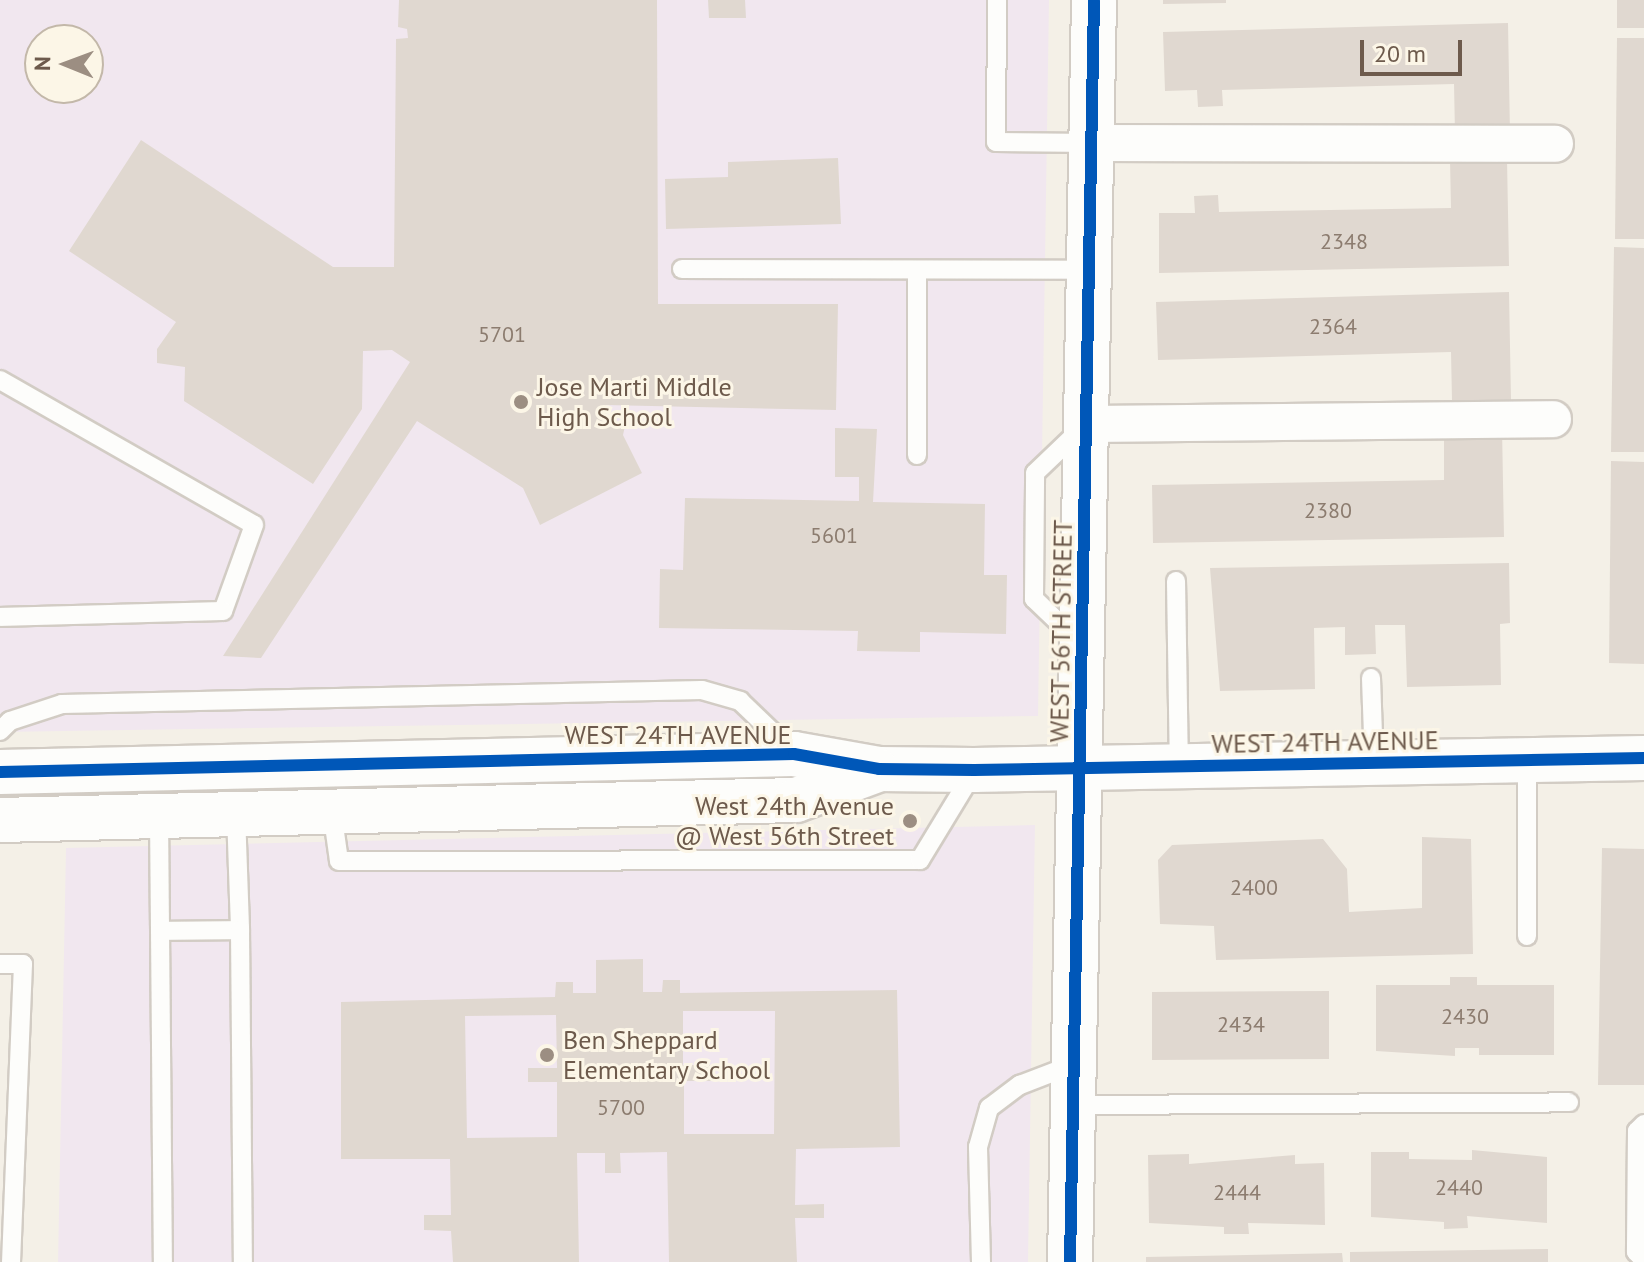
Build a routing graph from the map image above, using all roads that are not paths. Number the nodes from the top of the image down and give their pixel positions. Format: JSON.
{"nodes":[{"id":1,"x":997,"y":0,"type":"edge"},
{"id":2,"x":1094,"y":0,"type":"edge"},
{"id":3,"x":1092,"y":143,"type":"junction"},
{"id":4,"x":1555,"y":144,"type":"dead end"},
{"id":5,"x":682,"y":269,"type":"dead end"},
{"id":6,"x":917,"y":270,"type":"junction"},
{"id":7,"x":1089,"y":270,"type":"junction"},
{"id":8,"x":0,"y":380,"type":"edge"},
{"id":9,"x":1553,"y":419,"type":"dead end"},
{"id":10,"x":1086,"y":424,"type":"junction"},
{"id":11,"x":917,"y":455,"type":"dead end"},
{"id":12,"x":1176,"y":581,"type":"dead end"},
{"id":13,"x":0,"y":617,"type":"edge"},
{"id":14,"x":1371,"y":678,"type":"dead end"},
{"id":15,"x":0,"y":731,"type":"edge"},
{"id":16,"x":794,"y":754,"type":"junction"},
{"id":17,"x":1644,"y":758,"type":"edge"},
{"id":18,"x":1527,"y":761,"type":"junction"},
{"id":19,"x":1374,"y":763,"type":"junction"},
{"id":20,"x":1179,"y":766,"type":"junction"},
{"id":21,"x":1081,"y":767,"type":"junction"},
{"id":22,"x":879,"y":769,"type":"junction"},
{"id":23,"x":974,"y":770,"type":"junction"},
{"id":24,"x":0,"y":772,"type":"edge"},
{"id":25,"x":332,"y":811,"type":"junction"},
{"id":26,"x":236,"y":813,"type":"junction"},
{"id":27,"x":159,"y":815,"type":"junction"},
{"id":28,"x":0,"y":820,"type":"edge"},
{"id":29,"x":240,"y":930,"type":"junction"},
{"id":30,"x":160,"y":931,"type":"junction"},
{"id":31,"x":1527,"y":936,"type":"dead end"},
{"id":32,"x":0,"y":964,"type":"edge"},
{"id":33,"x":1074,"y":1084,"type":"junction"},
{"id":34,"x":1569,"y":1102,"type":"dead end"},
{"id":35,"x":1644,"y":1124,"type":"edge"},
{"id":36,"x":1644,"y":1260,"type":"edge"},
{"id":37,"x":11,"y":1262,"type":"edge"},
{"id":38,"x":163,"y":1262,"type":"edge"},
{"id":39,"x":243,"y":1262,"type":"edge"},
{"id":40,"x":981,"y":1262,"type":"edge"},
{"id":41,"x":1070,"y":1262,"type":"edge"}],
"edges":[{"from":1,"to":3,"type":"lane"},
{"from":2,"to":3,"type":"street","name":"WEST 56TH STREET"},
{"from":3,"to":4,"type":"street"},
{"from":3,"to":7,"type":"street","name":"WEST 56TH STREET"},
{"from":5,"to":6,"type":"lane"},
{"from":6,"to":7,"type":"lane"},
{"from":6,"to":11,"type":"lane"},
{"from":7,"to":10,"type":"street","name":"WEST 56TH STREET"},
{"from":8,"to":13,"type":"lane"},
{"from":9,"to":10,"type":"street"},
{"from":10,"to":21,"type":"street","name":"WEST 56TH STREET"},
{"from":12,"to":20,"type":"lane"},
{"from":14,"to":19,"type":"lane"},
{"from":15,"to":16,"type":"lane"},
{"from":16,"to":22,"type":"street","name":"WEST 24TH AVENUE"},
{"from":16,"to":24,"type":"street","name":"WEST 24TH AVENUE"},
{"from":17,"to":18,"type":"street","name":"WEST 24TH AVENUE"},
{"from":18,"to":19,"type":"street","name":"WEST 24TH AVENUE"},
{"from":18,"to":31,"type":"lane"},
{"from":19,"to":20,"type":"street","name":"WEST 24TH AVENUE"},
{"from":20,"to":21,"type":"street","name":"WEST 24TH AVENUE"},
{"from":21,"to":23,"type":"street","name":"WEST 24TH AVENUE"},
{"from":21,"to":33,"type":"street","name":"WEST 56TH STREET"},
{"from":22,"to":23,"type":"street","name":"WEST 24TH AVENUE"},
{"from":22,"to":25,"type":"street","name":"WEST 24TH AVENUE"},
{"from":23,"to":25,"type":"lane"},
{"from":25,"to":26,"type":"street","name":"WEST 24TH AVENUE"},
{"from":26,"to":27,"type":"street","name":"WEST 24TH AVENUE"},
{"from":26,"to":29,"type":"lane"},
{"from":27,"to":28,"type":"street","name":"WEST 24TH AVENUE"},
{"from":27,"to":30,"type":"lane"},
{"from":29,"to":30,"type":"lane"},
{"from":29,"to":39,"type":"lane"},
{"from":30,"to":38,"type":"lane"},
{"from":32,"to":37,"type":"lane"},
{"from":33,"to":34,"type":"lane"},
{"from":33,"to":40,"type":"lane"},
{"from":33,"to":41,"type":"street","name":"WEST 56TH STREET"},
{"from":35,"to":36,"type":"lane"}]}
